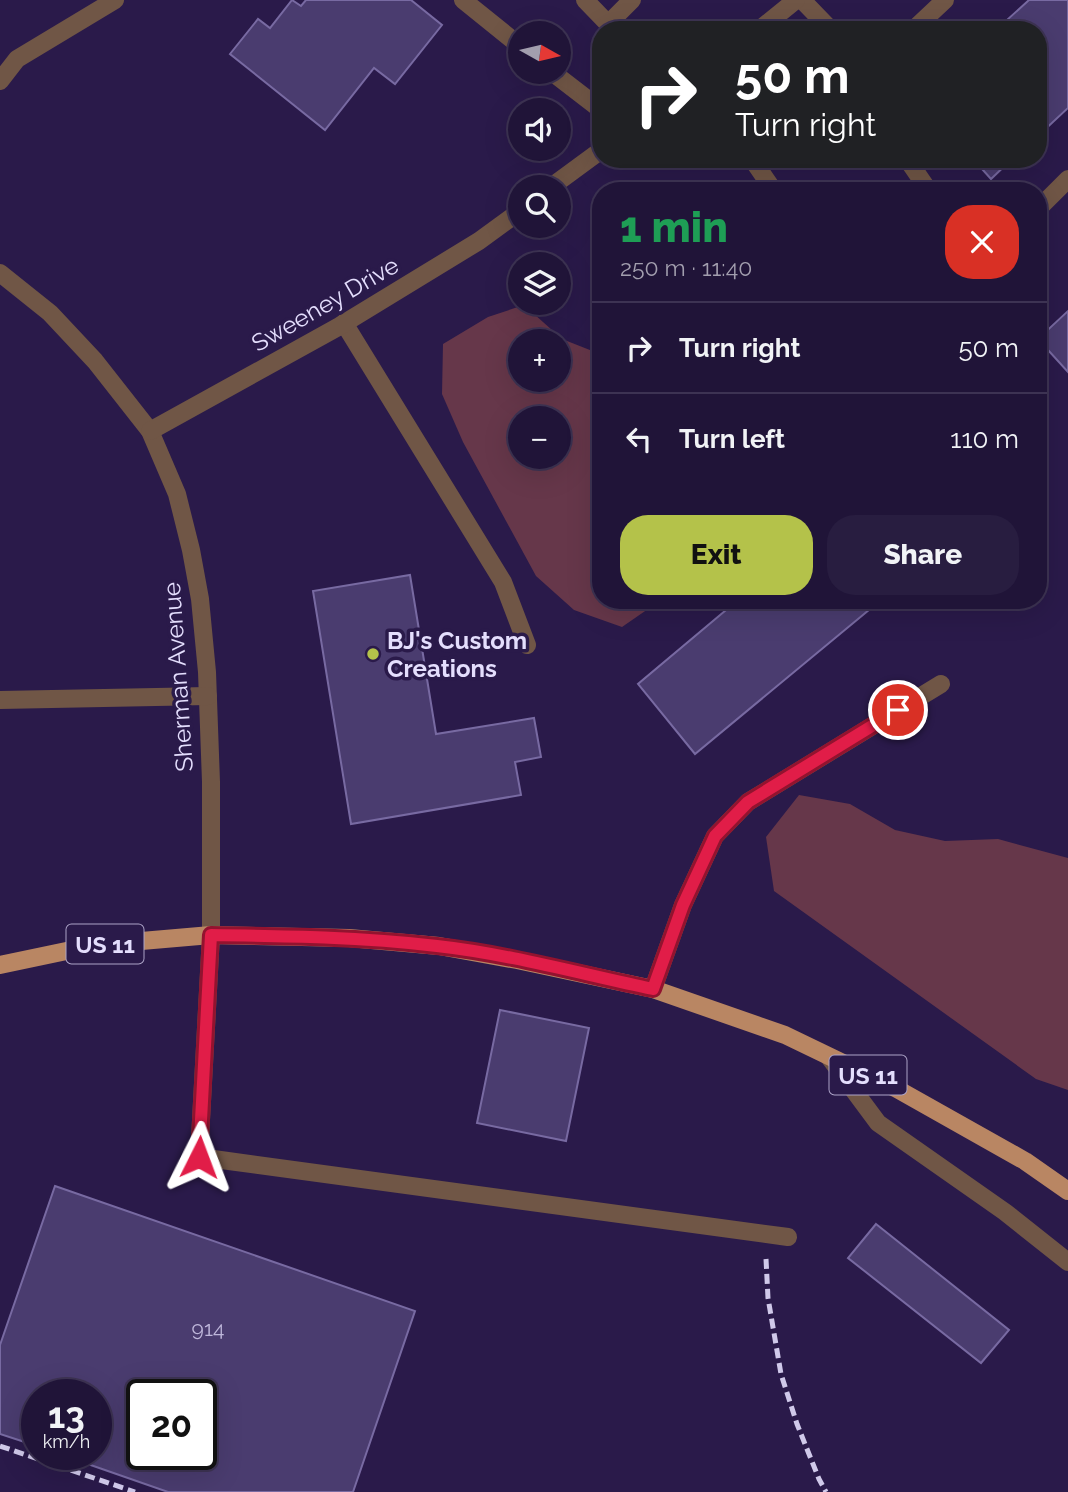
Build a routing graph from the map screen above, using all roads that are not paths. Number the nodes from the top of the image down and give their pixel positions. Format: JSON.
{"nodes":[{"id":1,"x":115,"y":0,"type":"edge"},
{"id":2,"x":463,"y":0,"type":"edge"},
{"id":3,"x":585,"y":0,"type":"edge"},
{"id":4,"x":632,"y":0,"type":"edge"},
{"id":5,"x":796,"y":0,"type":"edge"},
{"id":6,"x":802,"y":0,"type":"edge"},
{"id":7,"x":945,"y":0,"type":"edge"},
{"id":8,"x":605,"y":21,"type":"edge"},
{"id":9,"x":616,"y":21,"type":"edge"},
{"id":10,"x":770,"y":21,"type":"edge"},
{"id":11,"x":822,"y":21,"type":"edge"},
{"id":12,"x":923,"y":21,"type":"edge"},
{"id":13,"x":508,"y":36,"type":"edge"},
{"id":14,"x":0,"y":80,"type":"edge"},
{"id":15,"x":568,"y":84,"type":"edge"},
{"id":16,"x":592,"y":103,"type":"edge"},
{"id":17,"x":592,"y":157,"type":"edge"},
{"id":18,"x":567,"y":175,"type":"edge"},
{"id":19,"x":1068,"y":179,"type":"edge"},
{"id":20,"x":1047,"y":200,"type":"edge"},
{"id":21,"x":508,"y":220,"type":"edge"},
{"id":22,"x":0,"y":273,"type":"edge"},
{"id":23,"x":344,"y":323,"type":"junction"},
{"id":24,"x":149,"y":431,"type":"junction"},
{"id":25,"x":527,"y":645,"type":"dead end"},
{"id":26,"x":941,"y":684,"type":"dead end"},
{"id":27,"x":208,"y":696,"type":"junction"},
{"id":28,"x":0,"y":700,"type":"edge"},
{"id":29,"x":211,"y":935,"type":"junction"},
{"id":30,"x":0,"y":965,"type":"edge"},
{"id":31,"x":653,"y":989,"type":"junction"},
{"id":32,"x":829,"y":1056,"type":"junction"},
{"id":33,"x":1068,"y":1191,"type":"edge"},
{"id":34,"x":788,"y":1237,"type":"dead end"},
{"id":35,"x":1068,"y":1262,"type":"edge"}],
"edges":[{"from":1,"to":14,"type":"street"},
{"from":2,"to":13,"type":"street"},
{"from":3,"to":8,"type":"street"},
{"from":4,"to":9,"type":"street"},
{"from":5,"to":10,"type":"street"},
{"from":6,"to":11,"type":"street"},
{"from":7,"to":12,"type":"street"},
{"from":15,"to":16,"type":"street"},
{"from":17,"to":18,"type":"street"},
{"from":19,"to":20,"type":"street"},
{"from":21,"to":23,"type":"street","name":"Sweeney Drive"},
{"from":22,"to":24,"type":"street","name":"Sherman Avenue"},
{"from":23,"to":24,"type":"street","name":"Sweeney Drive"},
{"from":23,"to":25,"type":"street"},
{"from":24,"to":27,"type":"street","name":"Sherman Avenue"},
{"from":26,"to":31,"type":"street"},
{"from":27,"to":28,"type":"street"},
{"from":27,"to":29,"type":"street","name":"Sherman Avenue"},
{"from":29,"to":30,"type":"main road","number":"US 11"},
{"from":29,"to":31,"type":"main road","number":"US 11"},
{"from":29,"to":34,"type":"street","name":"Sherman Avenue"},
{"from":31,"to":32,"type":"main road","number":"US 11"},
{"from":32,"to":33,"type":"main road","number":"US 11"},
{"from":32,"to":35,"type":"street"}]}
